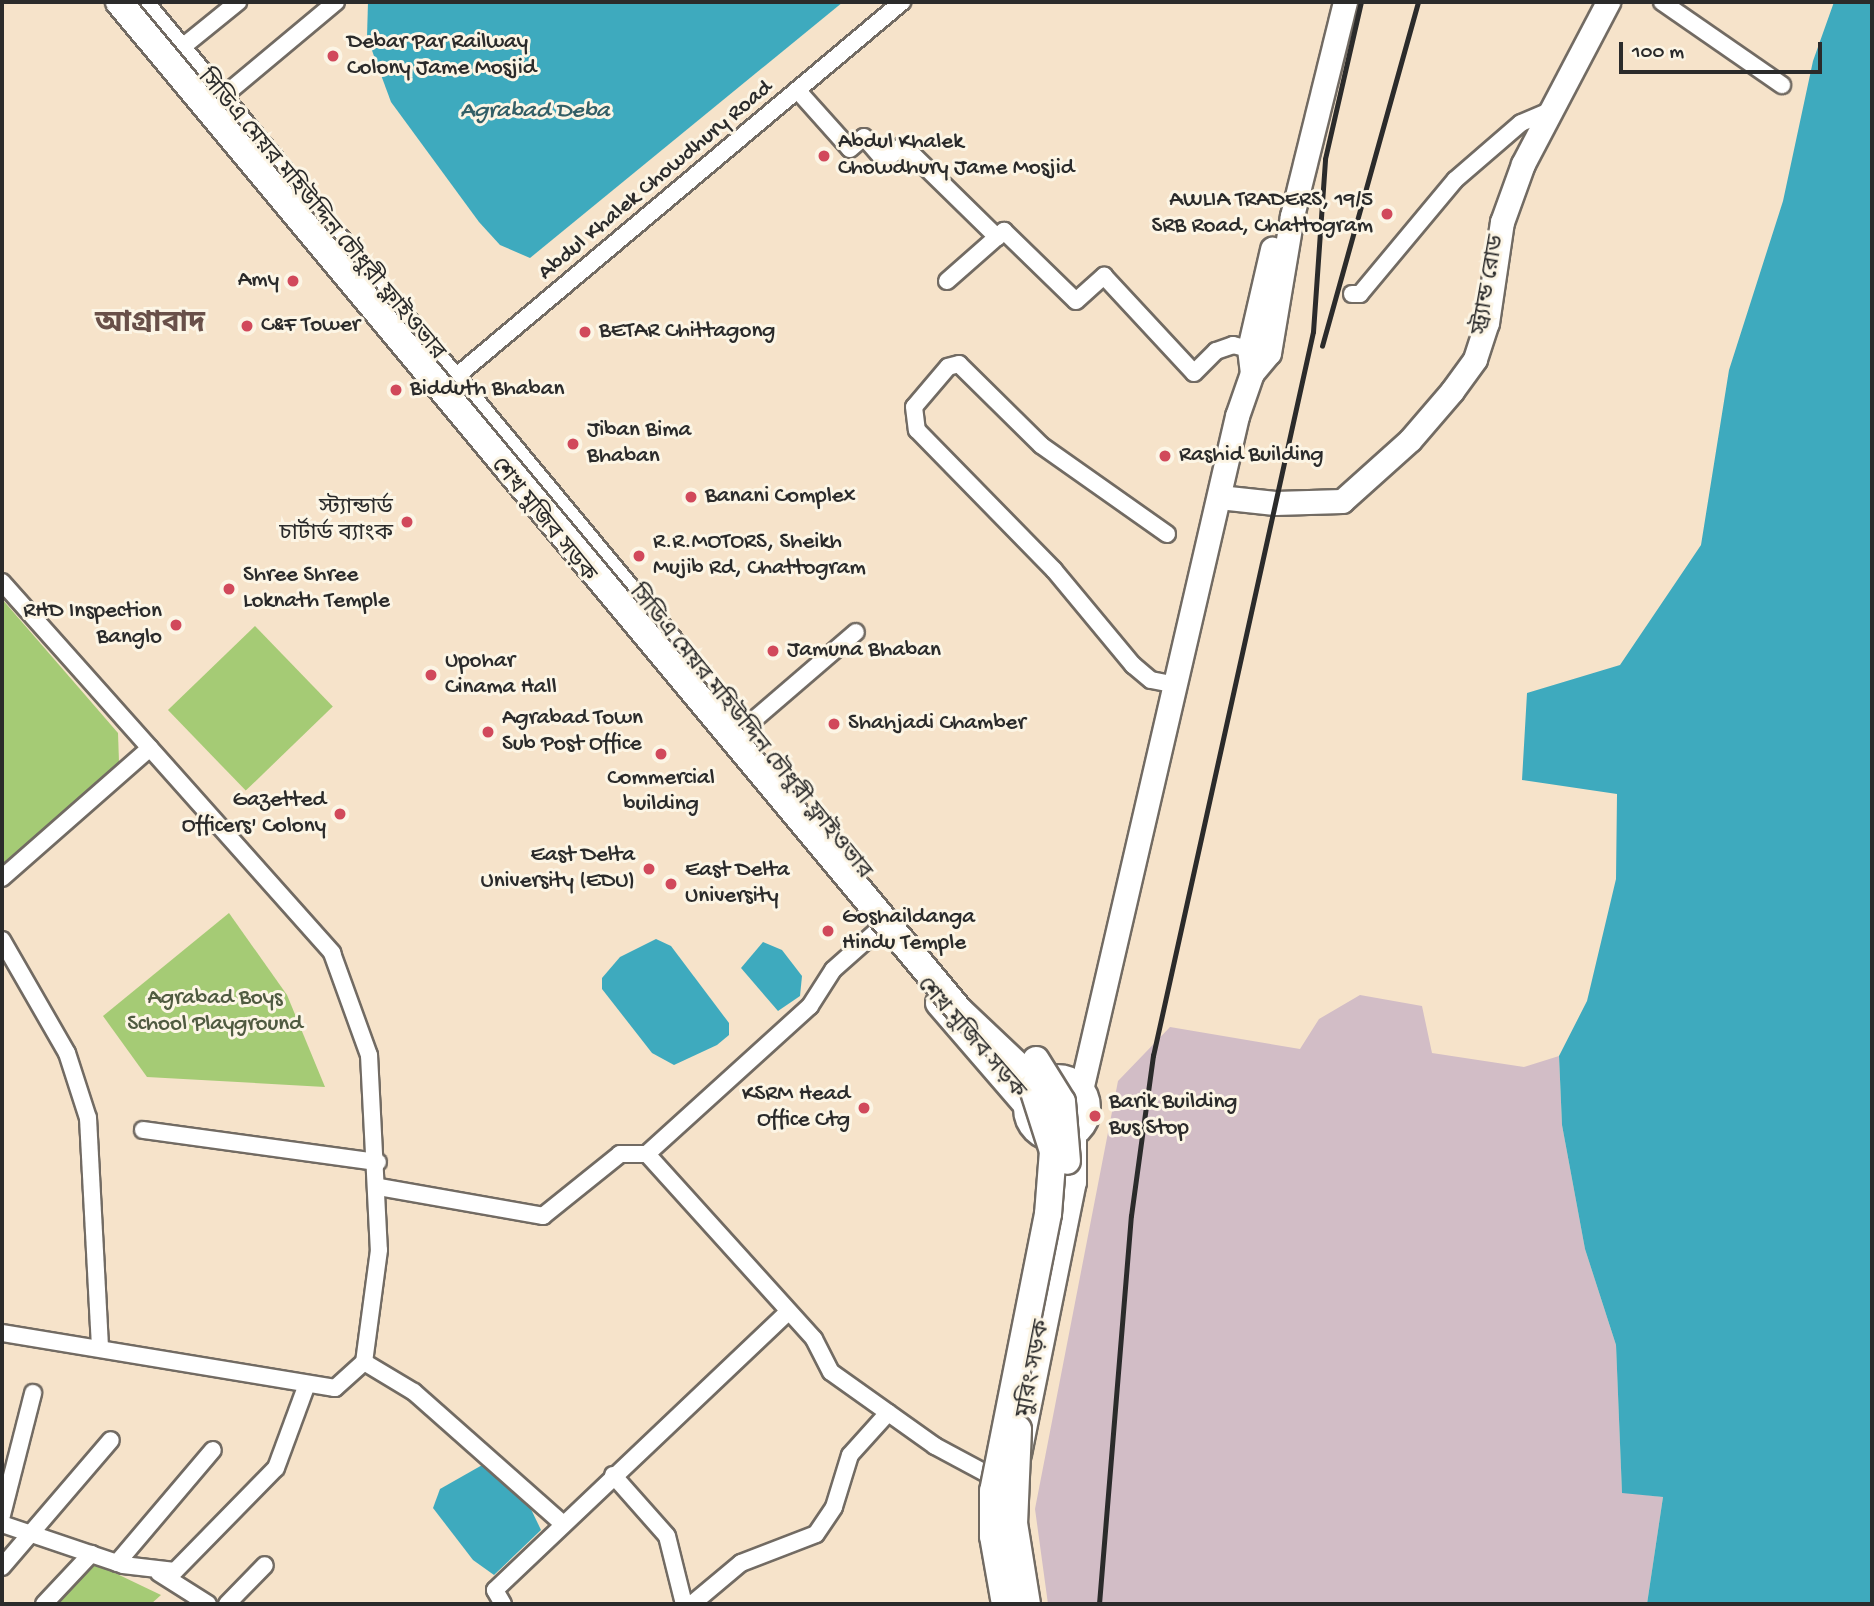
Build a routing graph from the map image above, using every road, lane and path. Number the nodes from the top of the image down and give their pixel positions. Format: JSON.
{"nodes":[{"id":1,"x":110,"y":2,"type":"edge"},
{"id":2,"x":119,"y":2,"type":"edge"},
{"id":3,"x":140,"y":2,"type":"edge"},
{"id":4,"x":238,"y":2,"type":"edge"},
{"id":5,"x":336,"y":2,"type":"edge"},
{"id":6,"x":902,"y":2,"type":"edge"},
{"id":7,"x":1334,"y":2,"type":"edge"},
{"id":8,"x":1345,"y":2,"type":"edge"},
{"id":9,"x":1608,"y":2,"type":"edge"},
{"id":10,"x":1662,"y":2,"type":"edge"},
{"id":11,"x":180,"y":50,"type":"junction"},
{"id":12,"x":1782,"y":85,"type":"dead end"},
{"id":13,"x":799,"y":92,"type":"junction"},
{"id":14,"x":221,"y":98,"type":"junction"},
{"id":15,"x":1549,"y":111,"type":"junction"},
{"id":16,"x":997,"y":237,"type":"junction"},
{"id":17,"x":947,"y":281,"type":"dead end"},
{"id":18,"x":1352,"y":294,"type":"dead end"},
{"id":19,"x":1259,"y":351,"type":"junction"},
{"id":20,"x":446,"y":385,"type":"junction"},
{"id":21,"x":1219,"y":497,"type":"junction"},
{"id":22,"x":1167,"y":534,"type":"dead end"},
{"id":23,"x":2,"y":582,"type":"edge"},
{"id":24,"x":856,"y":632,"type":"dead end"},
{"id":25,"x":1176,"y":685,"type":"junction"},
{"id":26,"x":742,"y":730,"type":"junction"},
{"id":27,"x":150,"y":748,"type":"junction"},
{"id":28,"x":2,"y":878,"type":"edge"},
{"id":29,"x":878,"y":930,"type":"junction"},
{"id":30,"x":2,"y":940,"type":"edge"},
{"id":31,"x":1049,"y":1080,"type":"junction"},
{"id":32,"x":1081,"y":1090,"type":"junction"},
{"id":33,"x":1027,"y":1105,"type":"junction"},
{"id":34,"x":143,"y":1130,"type":"dead end"},
{"id":35,"x":1073,"y":1133,"type":"junction"},
{"id":36,"x":647,"y":1154,"type":"junction"},
{"id":37,"x":378,"y":1162,"type":"junction"},
{"id":38,"x":379,"y":1187,"type":"junction"},
{"id":39,"x":788,"y":1312,"type":"junction"},
{"id":40,"x":2,"y":1333,"type":"edge"},
{"id":41,"x":100,"y":1346,"type":"junction"},
{"id":42,"x":364,"y":1362,"type":"junction"},
{"id":43,"x":306,"y":1387,"type":"junction"},
{"id":44,"x":33,"y":1393,"type":"dead end"},
{"id":45,"x":888,"y":1413,"type":"junction"},
{"id":46,"x":111,"y":1440,"type":"dead end"},
{"id":47,"x":213,"y":1450,"type":"dead end"},
{"id":48,"x":613,"y":1475,"type":"junction"},
{"id":49,"x":1011,"y":1486,"type":"junction"},
{"id":50,"x":2,"y":1514,"type":"edge"},
{"id":51,"x":2,"y":1524,"type":"edge"},
{"id":52,"x":563,"y":1524,"type":"junction"},
{"id":53,"x":30,"y":1534,"type":"junction"},
{"id":54,"x":91,"y":1554,"type":"junction"},
{"id":55,"x":117,"y":1563,"type":"junction"},
{"id":56,"x":265,"y":1565,"type":"dead end"},
{"id":57,"x":2,"y":1567,"type":"edge"},
{"id":58,"x":159,"y":1573,"type":"junction"},
{"id":59,"x":693,"y":1603,"type":"edge"},
{"id":60,"x":44,"y":1604,"type":"edge"},
{"id":61,"x":208,"y":1604,"type":"edge"},
{"id":62,"x":227,"y":1604,"type":"edge"},
{"id":63,"x":503,"y":1604,"type":"edge"},
{"id":64,"x":1005,"y":1604,"type":"edge"},
{"id":65,"x":1020,"y":1604,"type":"edge"},
{"id":66,"x":1027,"y":1604,"type":"edge"}],
"edges":[{"from":1,"to":20,"type":"highway","name":"শেখ মুজিব সড়ক"},
{"from":2,"to":64,"type":"highway","bridge":true},
{"from":3,"to":11,"type":"highway","name":"শেখ মুজিব সড়ক"},
{"from":3,"to":66,"type":"highway","name":"সিডিএ মেয়র মহিউদ্দিন চৌধুরী ফ্লাইওভার","bridge":true},
{"from":4,"to":11,"type":"street"},
{"from":5,"to":14,"type":"street"},
{"from":6,"to":13,"type":"street","name":"Abdul Khalek Chowdhury Road"},
{"from":7,"to":19,"type":"main road"},
{"from":8,"to":19,"type":"main road"},
{"from":9,"to":15,"type":"main road","name":"স্ট্র্যান্ড রোড"},
{"from":10,"to":12,"type":"street"},
{"from":11,"to":14,"type":"highway","name":"শেখ মুজিব সড়ক"},
{"from":13,"to":16,"type":"street"},
{"from":13,"to":20,"type":"street","name":"Abdul Khalek Chowdhury Road"},
{"from":14,"to":20,"type":"highway","name":"শেখ মুজিব সড়ক"},
{"from":15,"to":18,"type":"street"},
{"from":15,"to":21,"type":"main road","name":"স্ট্র্যান্ড রোড"},
{"from":16,"to":17,"type":"street"},
{"from":16,"to":19,"type":"street"},
{"from":19,"to":21,"type":"main road"},
{"from":20,"to":26,"type":"highway","name":"শেখ মুজিব সড়ক"},
{"from":20,"to":29,"type":"highway","name":"শেখ মুজিব সড়ক"},
{"from":21,"to":25,"type":"main road"},
{"from":22,"to":25,"type":"street"},
{"from":23,"to":27,"type":"street"},
{"from":24,"to":26,"type":"street"},
{"from":25,"to":32,"type":"main road"},
{"from":26,"to":31,"type":"highway","name":"শেখ মুজিব সড়ক"},
{"from":27,"to":28,"type":"street"},
{"from":27,"to":37,"type":"street"},
{"from":29,"to":33,"type":"highway","name":"শেখ মুজিব সড়ক"},
{"from":29,"to":36,"type":"street"},
{"from":30,"to":41,"type":"street"},
{"from":31,"to":32,"type":"highway"},
{"from":31,"to":33,"type":"highway"},
{"from":32,"to":35,"type":"highway"},
{"from":33,"to":35,"type":"highway"},
{"from":34,"to":37,"type":"street"},
{"from":35,"to":49,"type":"highway","name":"মুরিং সড়ক"},
{"from":36,"to":38,"type":"street"},
{"from":36,"to":39,"type":"street"},
{"from":37,"to":38,"type":"street"},
{"from":38,"to":42,"type":"street"},
{"from":39,"to":45,"type":"street"},
{"from":39,"to":48,"type":"street"},
{"from":40,"to":41,"type":"street"},
{"from":41,"to":43,"type":"street"},
{"from":42,"to":43,"type":"street"},
{"from":42,"to":52,"type":"street"},
{"from":43,"to":58,"type":"street"},
{"from":44,"to":50,"type":"street"},
{"from":45,"to":49,"type":"street"},
{"from":45,"to":59,"type":"street"},
{"from":46,"to":53,"type":"street"},
{"from":47,"to":55,"type":"street"},
{"from":48,"to":52,"type":"street"},
{"from":48,"to":59,"type":"street"},
{"from":49,"to":65,"type":"highway","name":"মুরিং সড়ক"},
{"from":51,"to":53,"type":"street"},
{"from":52,"to":63,"type":"street"},
{"from":53,"to":54,"type":"street"},
{"from":53,"to":57,"type":"street"},
{"from":54,"to":55,"type":"street"},
{"from":54,"to":60,"type":"street"},
{"from":55,"to":58,"type":"street"},
{"from":56,"to":62,"type":"street"},
{"from":58,"to":61,"type":"street"}]}
